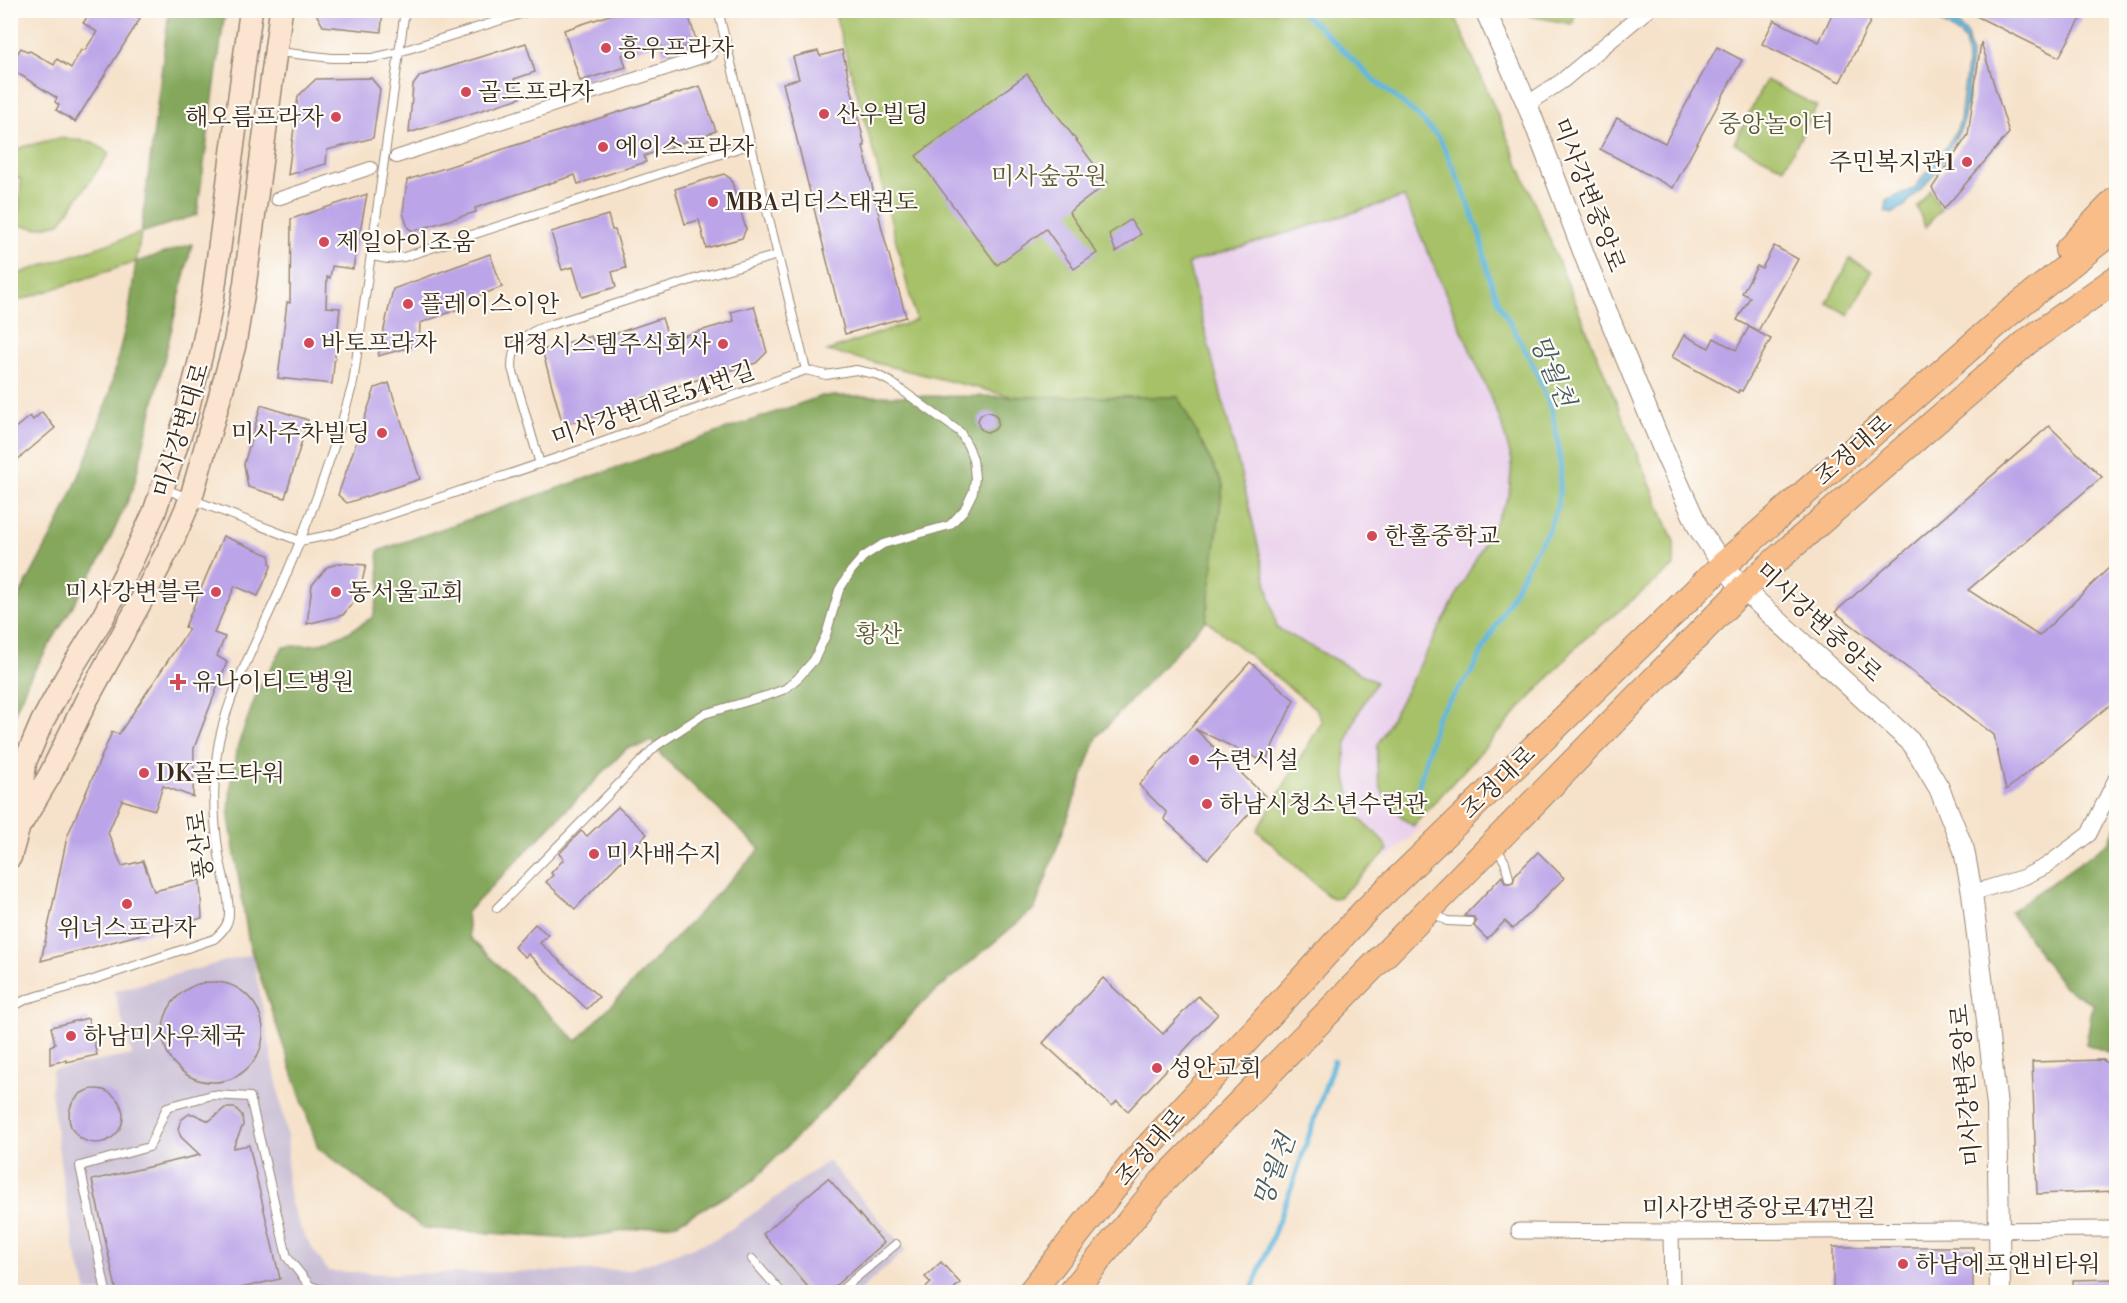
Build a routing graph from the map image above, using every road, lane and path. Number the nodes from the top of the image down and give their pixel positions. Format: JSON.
{"nodes":[{"id":1,"x":251,"y":10,"type":"edge"},
{"id":2,"x":281,"y":10,"type":"edge"},
{"id":3,"x":405,"y":10,"type":"edge"},
{"id":4,"x":533,"y":10,"type":"edge"},
{"id":5,"x":718,"y":10,"type":"edge"},
{"id":6,"x":1485,"y":10,"type":"edge"},
{"id":7,"x":1647,"y":10,"type":"edge"},
{"id":8,"x":276,"y":52,"type":"junction"},
{"id":9,"x":399,"y":52,"type":"junction"},
{"id":10,"x":711,"y":54,"type":"dead end"},
{"id":11,"x":1527,"y":104,"type":"junction"},
{"id":12,"x":751,"y":144,"type":"junction"},
{"id":13,"x":396,"y":157,"type":"dead end"},
{"id":14,"x":371,"y":168,"type":"dead end"},
{"id":15,"x":277,"y":199,"type":"dead end"},
{"id":16,"x":2116,"y":200,"type":"edge"},
{"id":17,"x":2116,"y":228,"type":"edge"},
{"id":18,"x":778,"y":255,"type":"junction"},
{"id":19,"x":372,"y":256,"type":"junction"},
{"id":20,"x":2116,"y":265,"type":"edge"},
{"id":21,"x":2116,"y":279,"type":"edge"},
{"id":22,"x":2008,"y":314,"type":"junction"},
{"id":23,"x":2028,"y":341,"type":"junction"},
{"id":24,"x":806,"y":370,"type":"junction"},
{"id":25,"x":540,"y":464,"type":"junction"},
{"id":26,"x":163,"y":488,"type":"junction"},
{"id":27,"x":191,"y":498,"type":"junction"},
{"id":28,"x":300,"y":542,"type":"junction"},
{"id":29,"x":1722,"y":565,"type":"junction"},
{"id":30,"x":1743,"y":589,"type":"junction"},
{"id":31,"x":2116,"y":779,"type":"edge"},
{"id":32,"x":18,"y":829,"type":"junction"},
{"id":33,"x":1493,"y":843,"type":"junction"},
{"id":34,"x":10,"y":857,"type":"edge"},
{"id":35,"x":1509,"y":878,"type":"dead end"},
{"id":36,"x":1972,"y":893,"type":"junction"},
{"id":37,"x":497,"y":908,"type":"dead end"},
{"id":38,"x":1429,"y":909,"type":"junction"},
{"id":39,"x":1470,"y":922,"type":"dead end"},
{"id":40,"x":10,"y":1008,"type":"edge"},
{"id":41,"x":2000,"y":1229,"type":"junction"},
{"id":42,"x":2116,"y":1229,"type":"edge"},
{"id":43,"x":1519,"y":1231,"type":"dead end"},
{"id":44,"x":1671,"y":1232,"type":"junction"},
{"id":45,"x":896,"y":1244,"type":"dead end"},
{"id":46,"x":752,"y":1259,"type":"dead end"},
{"id":47,"x":106,"y":1293,"type":"edge"},
{"id":48,"x":330,"y":1293,"type":"edge"},
{"id":49,"x":781,"y":1293,"type":"edge"},
{"id":50,"x":839,"y":1293,"type":"edge"},
{"id":51,"x":1031,"y":1293,"type":"edge"},
{"id":52,"x":1072,"y":1293,"type":"edge"},
{"id":53,"x":1672,"y":1293,"type":"edge"},
{"id":54,"x":2000,"y":1293,"type":"edge"}],
"edges":[{"from":1,"to":26,"type":"main road","name":"미사강변대로"},
{"from":2,"to":8,"type":"main road","name":"미사강변대로"},
{"from":3,"to":9,"type":"lane"},
{"from":4,"to":9,"type":"lane"},
{"from":5,"to":12,"type":"lane"},
{"from":6,"to":11,"type":"street","name":"미사강변중앙로"},
{"from":7,"to":11,"type":"street"},
{"from":8,"to":9,"type":"lane"},
{"from":8,"to":27,"type":"main road","name":"미사강변대로"},
{"from":9,"to":19,"type":"lane"},
{"from":10,"to":13,"type":"street"},
{"from":11,"to":29,"type":"street","name":"미사강변중앙로"},
{"from":12,"to":18,"type":"lane"},
{"from":12,"to":19,"type":"lane"},
{"from":14,"to":15,"type":"street"},
{"from":16,"to":22,"type":"main road","name":"조정대로"},
{"from":17,"to":22,"type":"main road","name":"조정대로"},
{"from":18,"to":24,"type":"lane"},
{"from":18,"to":25,"type":"lane"},
{"from":19,"to":28,"type":"lane"},
{"from":20,"to":23,"type":"main road","name":"조정대로"},
{"from":21,"to":23,"type":"main road","name":"조정대로"},
{"from":22,"to":29,"type":"main road","name":"조정대로"},
{"from":23,"to":30,"type":"main road","name":"조정대로"},
{"from":24,"to":25,"type":"lane","name":"미사강변대로54번길"},
{"from":24,"to":37,"type":"lane"},
{"from":25,"to":28,"type":"lane","name":"미사강변대로54번길"},
{"from":26,"to":27,"type":"lane"},
{"from":26,"to":32,"type":"main road","name":"미사강변대로"},
{"from":27,"to":28,"type":"lane"},
{"from":27,"to":32,"type":"main road","name":"미사강변대로"},
{"from":28,"to":40,"type":"lane","name":"풍산로"},
{"from":29,"to":30,"type":"street","name":"미사강변중앙로"},
{"from":29,"to":51,"type":"main road","name":"조정대로"},
{"from":30,"to":33,"type":"main road","name":"조정대로"},
{"from":30,"to":36,"type":"street","name":"미사강변중앙로"},
{"from":31,"to":36,"type":"street"},
{"from":32,"to":34,"type":"main road","name":"미사강변대로"},
{"from":33,"to":35,"type":"lane"},
{"from":33,"to":38,"type":"main road","name":"조정대로"},
{"from":36,"to":41,"type":"street","name":"미사강변중앙로"},
{"from":38,"to":39,"type":"lane"},
{"from":38,"to":52,"type":"main road","name":"조정대로"},
{"from":41,"to":42,"type":"street","name":"미사강변중앙로47번길"},
{"from":41,"to":44,"type":"street","name":"미사강변중앙로47번길"},
{"from":41,"to":54,"type":"street","name":"미사강변중앙로"},
{"from":43,"to":44,"type":"street","name":"미사강변중앙로47번길"},
{"from":44,"to":53,"type":"street"},
{"from":45,"to":50,"type":"lane"},
{"from":46,"to":49,"type":"lane"},
{"from":47,"to":48,"type":"lane"}]}
